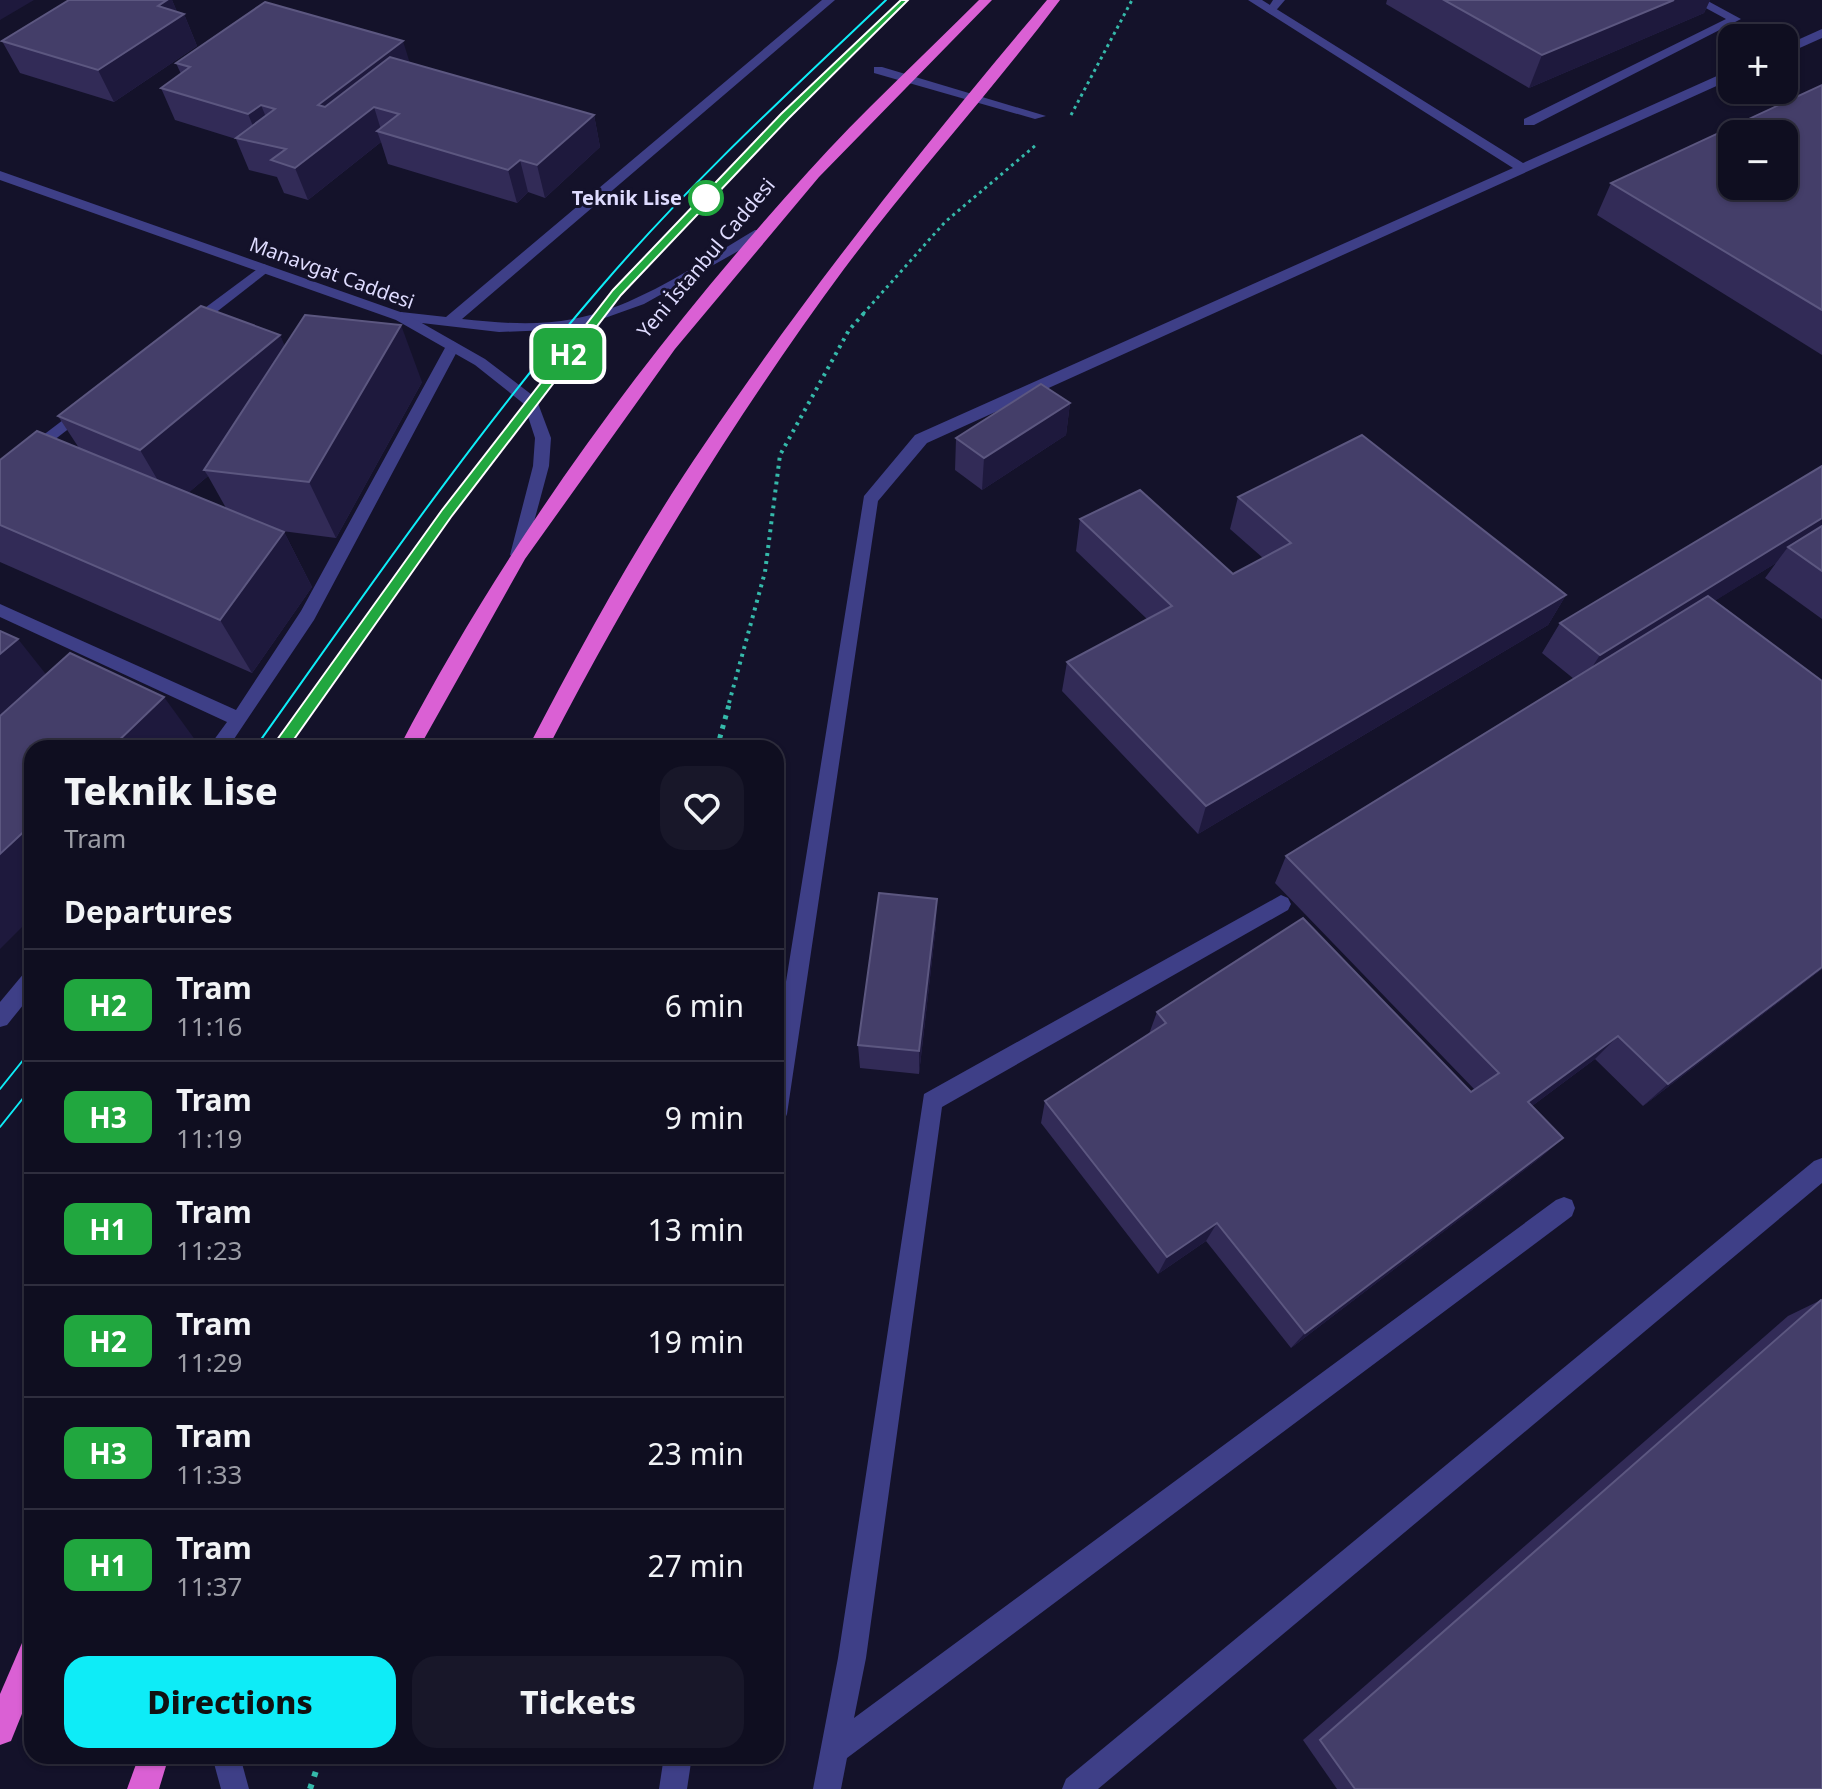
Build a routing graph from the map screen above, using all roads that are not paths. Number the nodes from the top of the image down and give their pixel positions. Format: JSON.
{"nodes":[{"id":1,"x":986,"y":0,"type":"edge"},
{"id":2,"x":1054,"y":0,"type":"edge"},
{"id":3,"x":1071,"y":0,"type":"edge"},
{"id":4,"x":1254,"y":0,"type":"edge"},
{"id":5,"x":1697,"y":0,"type":"edge"},
{"id":6,"x":826,"y":3,"type":"edge"},
{"id":7,"x":1275,"y":6,"type":"edge"},
{"id":8,"x":1033,"y":24,"type":"junction"},
{"id":9,"x":1822,"y":33,"type":"edge"},
{"id":10,"x":1798,"y":44,"type":"edge"},
{"id":11,"x":878,"y":70,"type":"dead end"},
{"id":12,"x":1718,"y":80,"type":"edge"},
{"id":13,"x":1040,"y":116,"type":"dead end"},
{"id":14,"x":1529,"y":122,"type":"dead end"},
{"id":15,"x":1524,"y":169,"type":"junction"},
{"id":16,"x":0,"y":175,"type":"edge"},
{"id":17,"x":760,"y":233,"type":"junction"},
{"id":18,"x":264,"y":268,"type":"junction"},
{"id":19,"x":401,"y":317,"type":"junction"},
{"id":20,"x":451,"y":321,"type":"junction"},
{"id":21,"x":176,"y":337,"type":"edge"},
{"id":22,"x":453,"y":346,"type":"junction"},
{"id":23,"x":100,"y":397,"type":"edge"},
{"id":24,"x":0,"y":476,"type":"edge"},
{"id":25,"x":518,"y":555,"type":"junction"},
{"id":26,"x":0,"y":610,"type":"edge"},
{"id":27,"x":239,"y":720,"type":"junction"},
{"id":28,"x":223,"y":740,"type":"edge"},
{"id":29,"x":414,"y":740,"type":"edge"},
{"id":30,"x":542,"y":740,"type":"edge"},
{"id":31,"x":1281,"y":904,"type":"dead end"},
{"id":32,"x":24,"y":988,"type":"edge"},
{"id":33,"x":0,"y":1018,"type":"edge"},
{"id":34,"x":784,"y":1062,"type":"edge"},
{"id":35,"x":1822,"y":1169,"type":"edge"},
{"id":36,"x":1564,"y":1208,"type":"dead end"},
{"id":37,"x":24,"y":1672,"type":"edge"},
{"id":38,"x":0,"y":1730,"type":"edge"},
{"id":39,"x":834,"y":1750,"type":"junction"},
{"id":40,"x":151,"y":1764,"type":"edge"},
{"id":41,"x":228,"y":1764,"type":"edge"},
{"id":42,"x":677,"y":1764,"type":"edge"},
{"id":43,"x":143,"y":1789,"type":"edge"},
{"id":44,"x":235,"y":1789,"type":"edge"},
{"id":45,"x":673,"y":1789,"type":"edge"},
{"id":46,"x":827,"y":1789,"type":"edge"},
{"id":47,"x":1076,"y":1789,"type":"edge"}],
"edges":[{"from":1,"to":17,"type":"highway","name":"Yeni İstanbul Caddesi"},
{"from":2,"to":8,"type":"highway"},
{"from":3,"to":8,"type":"highway"},
{"from":4,"to":7,"type":"street"},
{"from":5,"to":14,"type":"street"},
{"from":6,"to":20,"type":"street"},
{"from":7,"to":15,"type":"street"},
{"from":8,"to":30,"type":"highway"},
{"from":9,"to":10,"type":"street"},
{"from":11,"to":13,"type":"street"},
{"from":12,"to":15,"type":"street"},
{"from":15,"to":34,"type":"street"},
{"from":16,"to":18,"type":"street","name":"Manavgat Caddesi"},
{"from":17,"to":20,"type":"street"},
{"from":17,"to":25,"type":"highway","name":"Yeni İstanbul Caddesi"},
{"from":18,"to":19,"type":"street","name":"Manavgat Caddesi"},
{"from":18,"to":21,"type":"street"},
{"from":19,"to":20,"type":"street"},
{"from":19,"to":22,"type":"street","name":"Manavgat Caddesi"},
{"from":22,"to":25,"type":"street","name":"Manavgat Caddesi"},
{"from":22,"to":27,"type":"street"},
{"from":23,"to":24,"type":"street"},
{"from":25,"to":29,"type":"highway","name":"Yeni İstanbul Caddesi"},
{"from":26,"to":27,"type":"street"},
{"from":27,"to":28,"type":"street"},
{"from":31,"to":39,"type":"street"},
{"from":32,"to":33,"type":"street"},
{"from":35,"to":47,"type":"street"},
{"from":36,"to":39,"type":"street"},
{"from":37,"to":38,"type":"highway"},
{"from":39,"to":46,"type":"street"},
{"from":40,"to":43,"type":"highway"},
{"from":41,"to":44,"type":"street"},
{"from":42,"to":45,"type":"street"}]}
